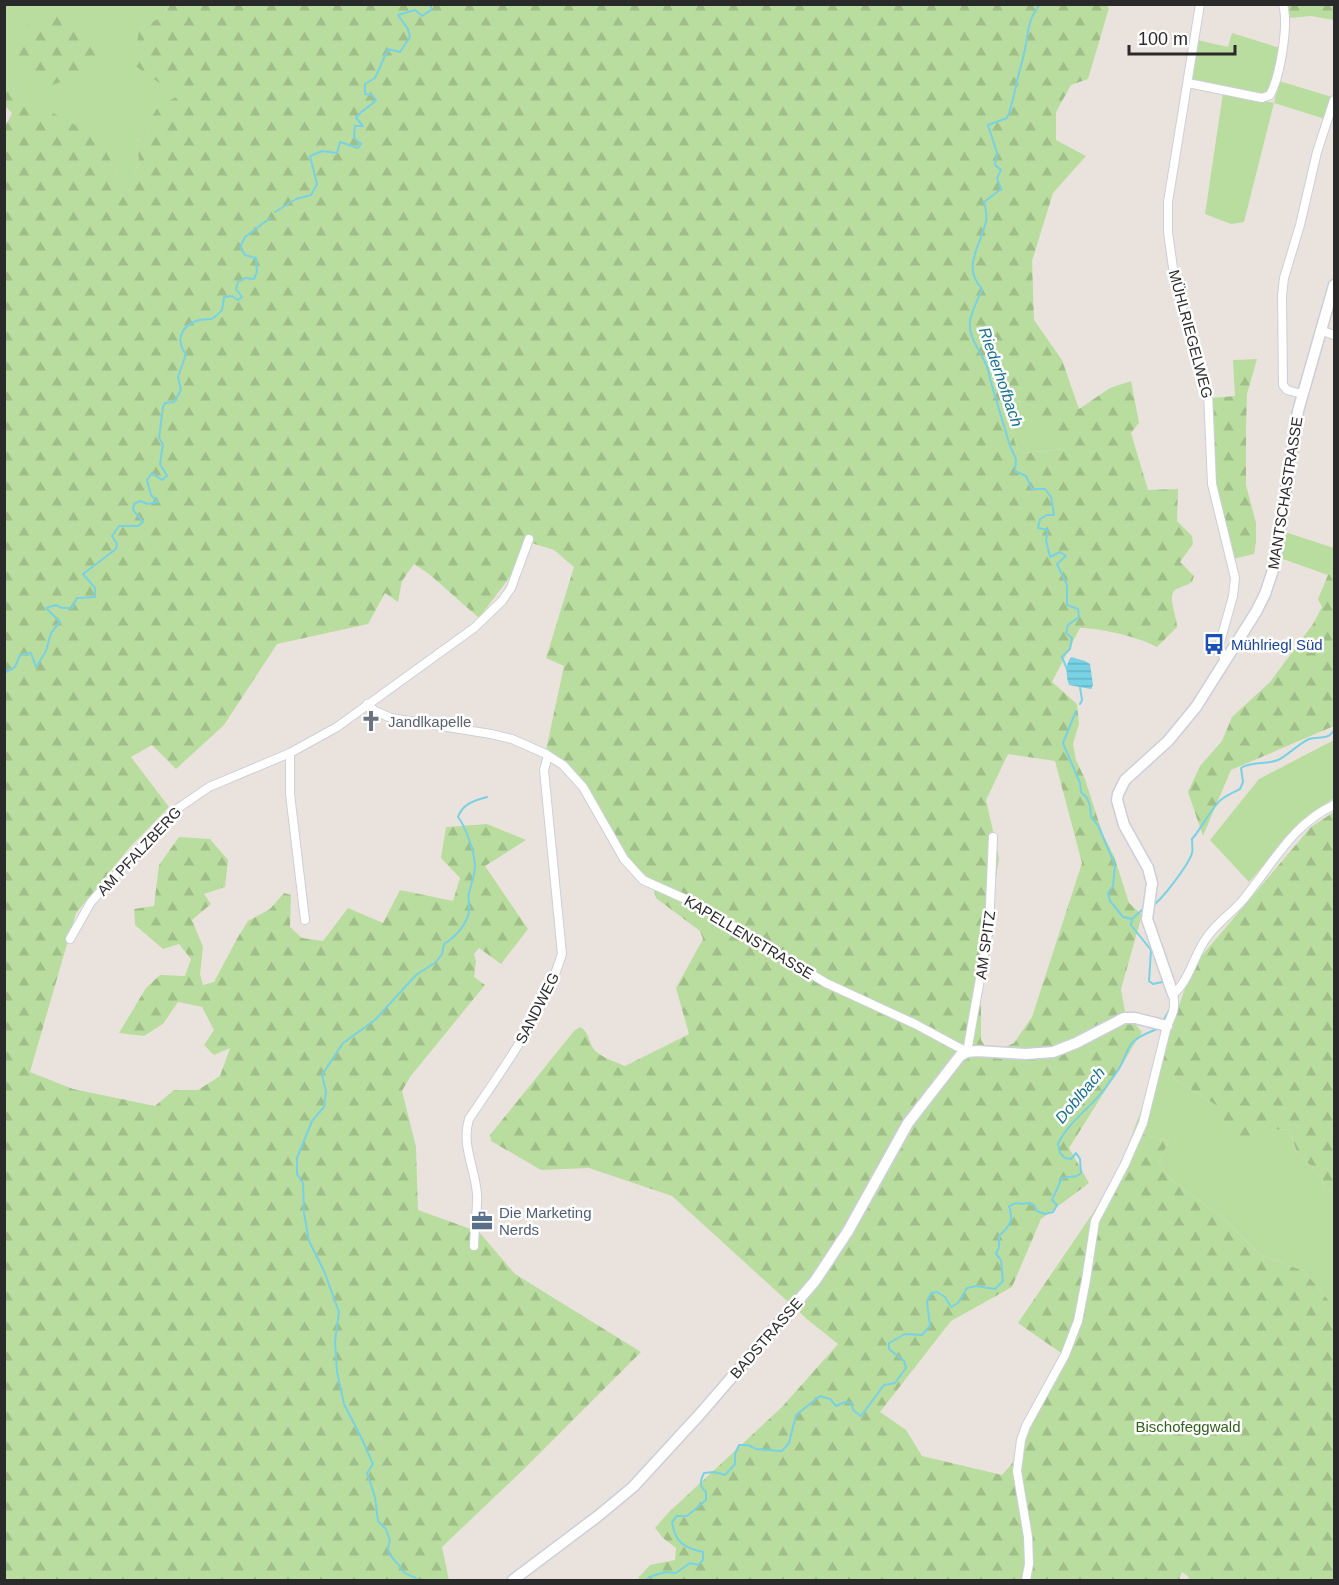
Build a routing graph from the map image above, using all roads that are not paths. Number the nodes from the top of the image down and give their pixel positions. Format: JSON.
{"nodes":[{"id":1,"x":1200,"y":4,"type":"edge"},
{"id":2,"x":1283,"y":4,"type":"edge"},
{"id":3,"x":1188,"y":83,"type":"junction"},
{"id":4,"x":1335,"y":100,"type":"edge"},
{"id":5,"x":1335,"y":285,"type":"edge"},
{"id":6,"x":1320,"y":330,"type":"junction"},
{"id":7,"x":1335,"y":335,"type":"edge"},
{"id":8,"x":1302,"y":394,"type":"junction"},
{"id":9,"x":530,"y":539,"type":"dead end"},
{"id":10,"x":1225,"y":660,"type":"junction"},
{"id":11,"x":367,"y":704,"type":"junction"},
{"id":12,"x":290,"y":753,"type":"junction"},
{"id":13,"x":548,"y":756,"type":"junction"},
{"id":14,"x":1335,"y":805,"type":"edge"},
{"id":15,"x":993,"y":837,"type":"dead end"},
{"id":16,"x":305,"y":920,"type":"dead end"},
{"id":17,"x":70,"y":939,"type":"dead end"},
{"id":18,"x":1173,"y":994,"type":"junction"},
{"id":19,"x":1167,"y":1026,"type":"junction"},
{"id":20,"x":967,"y":1052,"type":"junction"},
{"id":21,"x":474,"y":1246,"type":"dead end"},
{"id":22,"x":513,"y":1581,"type":"edge"},
{"id":23,"x":1026,"y":1581,"type":"edge"}],
"edges":[{"from":1,"to":3,"type":"street","name":"MÜHLRIEGELWEG"},
{"from":2,"to":3,"type":"street"},
{"from":3,"to":10,"type":"street","name":"MÜHLRIEGELWEG"},
{"from":4,"to":8,"type":"street"},
{"from":5,"to":6,"type":"street","name":"MANTSCHASTRASSE"},
{"from":6,"to":7,"type":"street"},
{"from":6,"to":8,"type":"street","name":"MANTSCHASTRASSE"},
{"from":8,"to":10,"type":"street","name":"MANTSCHASTRASSE"},
{"from":9,"to":11,"type":"street"},
{"from":10,"to":18,"type":"street","name":"MANTSCHASTRASSE"},
{"from":11,"to":12,"type":"street","name":"AM PFALZBERG"},
{"from":11,"to":13,"type":"street","name":"KAPELLENSTRASSE"},
{"from":12,"to":16,"type":"street"},
{"from":12,"to":17,"type":"street","name":"AM PFALZBERG"},
{"from":13,"to":20,"type":"street","name":"KAPELLENSTRASSE"},
{"from":13,"to":21,"type":"street","name":"SANDWEG"},
{"from":14,"to":18,"type":"street"},
{"from":15,"to":20,"type":"street","name":"AM SPITZ"},
{"from":18,"to":19,"type":"street","name":"MANTSCHASTRASSE"},
{"from":19,"to":20,"type":"street","name":"KAPELLENSTRASSE"},
{"from":19,"to":23,"type":"street","name":"MANTSCHASTRASSE"},
{"from":20,"to":22,"type":"street","name":"BADSTRASSE"}]}
